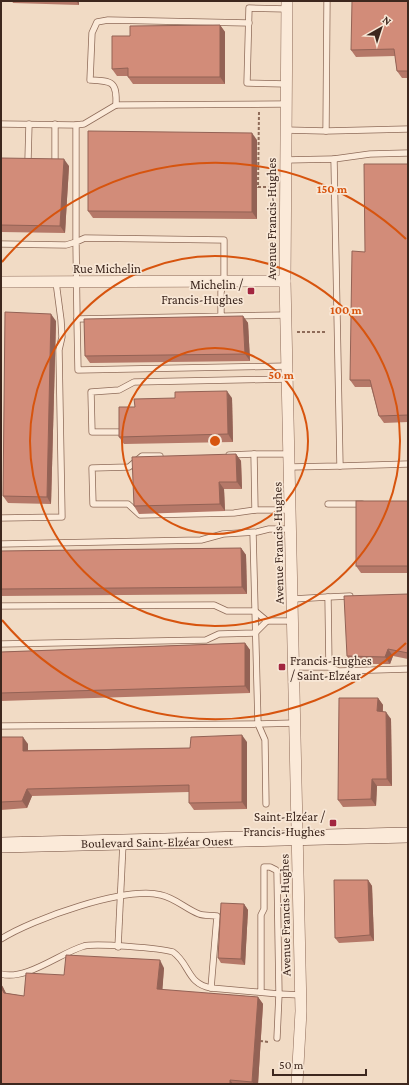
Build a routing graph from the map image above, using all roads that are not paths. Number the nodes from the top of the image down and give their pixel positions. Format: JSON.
{"nodes":[{"id":1,"x":327,"y":1,"type":"edge"},
{"id":2,"x":287,"y":5,"type":"edge"},
{"id":3,"x":249,"y":23,"type":"junction"},
{"id":4,"x":286,"y":84,"type":"junction"},
{"id":5,"x":286,"y":104,"type":"junction"},
{"id":6,"x":116,"y":105,"type":"junction"},
{"id":7,"x":1,"y":124,"type":"edge"},
{"id":8,"x":29,"y":124,"type":"junction"},
{"id":9,"x":55,"y":124,"type":"junction"},
{"id":10,"x":76,"y":125,"type":"junction"},
{"id":11,"x":408,"y":129,"type":"edge"},
{"id":12,"x":285,"y":130,"type":"junction"},
{"id":13,"x":326,"y":131,"type":"junction"},
{"id":14,"x":408,"y":153,"type":"edge"},
{"id":15,"x":334,"y":159,"type":"junction"},
{"id":16,"x":28,"y":160,"type":"edge"},
{"id":17,"x":285,"y":160,"type":"junction"},
{"id":18,"x":54,"y":161,"type":"edge"},
{"id":19,"x":76,"y":242,"type":"junction"},
{"id":20,"x":1,"y":244,"type":"edge"},
{"id":21,"x":224,"y":281,"type":"junction"},
{"id":22,"x":285,"y":281,"type":"junction"},
{"id":23,"x":1,"y":282,"type":"edge"},
{"id":24,"x":56,"y":282,"type":"junction"},
{"id":25,"x":76,"y":282,"type":"junction"},
{"id":26,"x":286,"y":315,"type":"junction"},
{"id":27,"x":221,"y":316,"type":"junction"},
{"id":28,"x":77,"y":318,"type":"junction"},
{"id":29,"x":287,"y":366,"type":"junction"},
{"id":30,"x":288,"y":379,"type":"junction"},
{"id":31,"x":122,"y":432,"type":"edge"},
{"id":32,"x":254,"y":454,"type":"junction"},
{"id":33,"x":289,"y":454,"type":"junction"},
{"id":34,"x":224,"y":455,"type":"edge"},
{"id":35,"x":164,"y":456,"type":"edge"},
{"id":36,"x":408,"y":464,"type":"edge"},
{"id":37,"x":340,"y":466,"type":"junction"},
{"id":38,"x":290,"y":467,"type":"junction"},
{"id":39,"x":328,"y":504,"type":"dead end"},
{"id":40,"x":372,"y":504,"type":"edge"},
{"id":41,"x":255,"y":510,"type":"junction"},
{"id":42,"x":291,"y":510,"type":"junction"},
{"id":43,"x":1,"y":518,"type":"edge"},
{"id":44,"x":291,"y":529,"type":"junction"},
{"id":45,"x":253,"y":533,"type":"junction"},
{"id":46,"x":1,"y":544,"type":"edge"},
{"id":47,"x":360,"y":596,"type":"edge"},
{"id":48,"x":328,"y":597,"type":"junction"},
{"id":49,"x":293,"y":599,"type":"junction"},
{"id":50,"x":1,"y":606,"type":"edge"},
{"id":51,"x":255,"y":611,"type":"junction"},
{"id":52,"x":267,"y":621,"type":"junction"},
{"id":53,"x":293,"y":621,"type":"junction"},
{"id":54,"x":255,"y":633,"type":"junction"},
{"id":55,"x":1,"y":644,"type":"edge"},
{"id":56,"x":294,"y":667,"type":"junction"},
{"id":57,"x":329,"y":667,"type":"junction"},
{"id":58,"x":408,"y":669,"type":"edge"},
{"id":59,"x":295,"y":723,"type":"junction"},
{"id":60,"x":258,"y":724,"type":"junction"},
{"id":61,"x":1,"y":726,"type":"edge"},
{"id":62,"x":266,"y":804,"type":"dead end"},
{"id":63,"x":408,"y":835,"type":"edge"},
{"id":64,"x":297,"y":838,"type":"junction"},
{"id":65,"x":123,"y":843,"type":"junction"},
{"id":66,"x":1,"y":845,"type":"edge"},
{"id":67,"x":121,"y":897,"type":"junction"},
{"id":68,"x":1,"y":939,"type":"edge"},
{"id":69,"x":118,"y":947,"type":"junction"},
{"id":70,"x":1,"y":974,"type":"edge"},
{"id":71,"x":211,"y":988,"type":"junction"},
{"id":72,"x":261,"y":992,"type":"junction"},
{"id":73,"x":279,"y":994,"type":"junction"},
{"id":74,"x":301,"y":994,"type":"junction"},
{"id":75,"x":277,"y":1038,"type":"dead end"},
{"id":76,"x":296,"y":1084,"type":"edge"}],
"edges":[{"from":1,"to":13,"type":"lane"},
{"from":2,"to":3,"type":"lane"},
{"from":2,"to":4,"type":"street","name":"Avenue Francis-Hughes"},
{"from":3,"to":4,"type":"lane"},
{"from":3,"to":6,"type":"lane"},
{"from":4,"to":5,"type":"street","name":"Avenue Francis-Hughes"},
{"from":5,"to":6,"type":"lane"},
{"from":5,"to":12,"type":"street","name":"Avenue Francis-Hughes"},
{"from":6,"to":10,"type":"lane"},
{"from":7,"to":8,"type":"lane"},
{"from":8,"to":9,"type":"lane"},
{"from":8,"to":16,"type":"lane"},
{"from":9,"to":10,"type":"lane"},
{"from":9,"to":18,"type":"lane"},
{"from":10,"to":19,"type":"lane"},
{"from":11,"to":13,"type":"lane"},
{"from":12,"to":13,"type":"lane"},
{"from":12,"to":17,"type":"street","name":"Avenue Francis-Hughes"},
{"from":14,"to":15,"type":"lane"},
{"from":15,"to":17,"type":"lane"},
{"from":15,"to":37,"type":"lane"},
{"from":17,"to":22,"type":"street","name":"Avenue Francis-Hughes"},
{"from":19,"to":20,"type":"lane"},
{"from":19,"to":21,"type":"lane"},
{"from":19,"to":25,"type":"lane"},
{"from":21,"to":22,"type":"street","name":"Rue Michelin"},
{"from":21,"to":25,"type":"street","name":"Rue Michelin"},
{"from":21,"to":27,"type":"lane"},
{"from":22,"to":26,"type":"street","name":"Avenue Francis-Hughes"},
{"from":23,"to":24,"type":"street","name":"Rue Michelin"},
{"from":24,"to":25,"type":"street","name":"Rue Michelin"},
{"from":24,"to":43,"type":"lane"},
{"from":25,"to":28,"type":"lane"},
{"from":26,"to":27,"type":"lane"},
{"from":26,"to":29,"type":"street","name":"Avenue Francis-Hughes"},
{"from":27,"to":28,"type":"lane"},
{"from":28,"to":29,"type":"lane"},
{"from":29,"to":30,"type":"street","name":"Avenue Francis-Hughes"},
{"from":30,"to":31,"type":"lane"},
{"from":30,"to":33,"type":"street","name":"Avenue Francis-Hughes"},
{"from":32,"to":33,"type":"lane"},
{"from":32,"to":34,"type":"lane"},
{"from":32,"to":41,"type":"lane"},
{"from":33,"to":38,"type":"street","name":"Avenue Francis-Hughes"},
{"from":35,"to":41,"type":"lane"},
{"from":36,"to":37,"type":"lane"},
{"from":37,"to":38,"type":"lane"},
{"from":38,"to":42,"type":"street","name":"Avenue Francis-Hughes"},
{"from":39,"to":40,"type":"lane"},
{"from":41,"to":42,"type":"lane"},
{"from":42,"to":44,"type":"street","name":"Avenue Francis-Hughes"},
{"from":44,"to":45,"type":"lane"},
{"from":44,"to":49,"type":"street","name":"Avenue Francis-Hughes"},
{"from":45,"to":46,"type":"lane"},
{"from":45,"to":51,"type":"lane"},
{"from":47,"to":48,"type":"lane"},
{"from":48,"to":49,"type":"lane"},
{"from":48,"to":57,"type":"lane"},
{"from":49,"to":53,"type":"street","name":"Avenue Francis-Hughes"},
{"from":50,"to":51,"type":"lane"},
{"from":51,"to":52,"type":"lane"},
{"from":51,"to":54,"type":"lane"},
{"from":52,"to":53,"type":"lane"},
{"from":52,"to":54,"type":"lane"},
{"from":53,"to":56,"type":"street","name":"Avenue Francis-Hughes"},
{"from":54,"to":55,"type":"lane"},
{"from":54,"to":60,"type":"lane"},
{"from":56,"to":57,"type":"lane"},
{"from":56,"to":59,"type":"street","name":"Avenue Francis-Hughes"},
{"from":57,"to":58,"type":"lane"},
{"from":59,"to":60,"type":"lane"},
{"from":59,"to":64,"type":"street","name":"Avenue Francis-Hughes"},
{"from":60,"to":61,"type":"lane"},
{"from":60,"to":62,"type":"lane"},
{"from":63,"to":64,"type":"street","name":"Boulevard Saint-Elzéar Ouest"},
{"from":64,"to":65,"type":"street","name":"Boulevard Saint-Elzéar Ouest"},
{"from":64,"to":74,"type":"street","name":"Avenue Francis-Hughes"},
{"from":65,"to":66,"type":"street","name":"Boulevard Saint-Elzéar Ouest"},
{"from":65,"to":67,"type":"lane"},
{"from":67,"to":68,"type":"lane"},
{"from":67,"to":69,"type":"lane"},
{"from":67,"to":71,"type":"lane"},
{"from":69,"to":70,"type":"lane"},
{"from":69,"to":71,"type":"lane"},
{"from":71,"to":72,"type":"lane"},
{"from":72,"to":73,"type":"lane"},
{"from":72,"to":73,"type":"lane"},
{"from":73,"to":74,"type":"lane"},
{"from":73,"to":75,"type":"lane"},
{"from":74,"to":76,"type":"street","name":"Avenue Francis-Hughes"}]}
